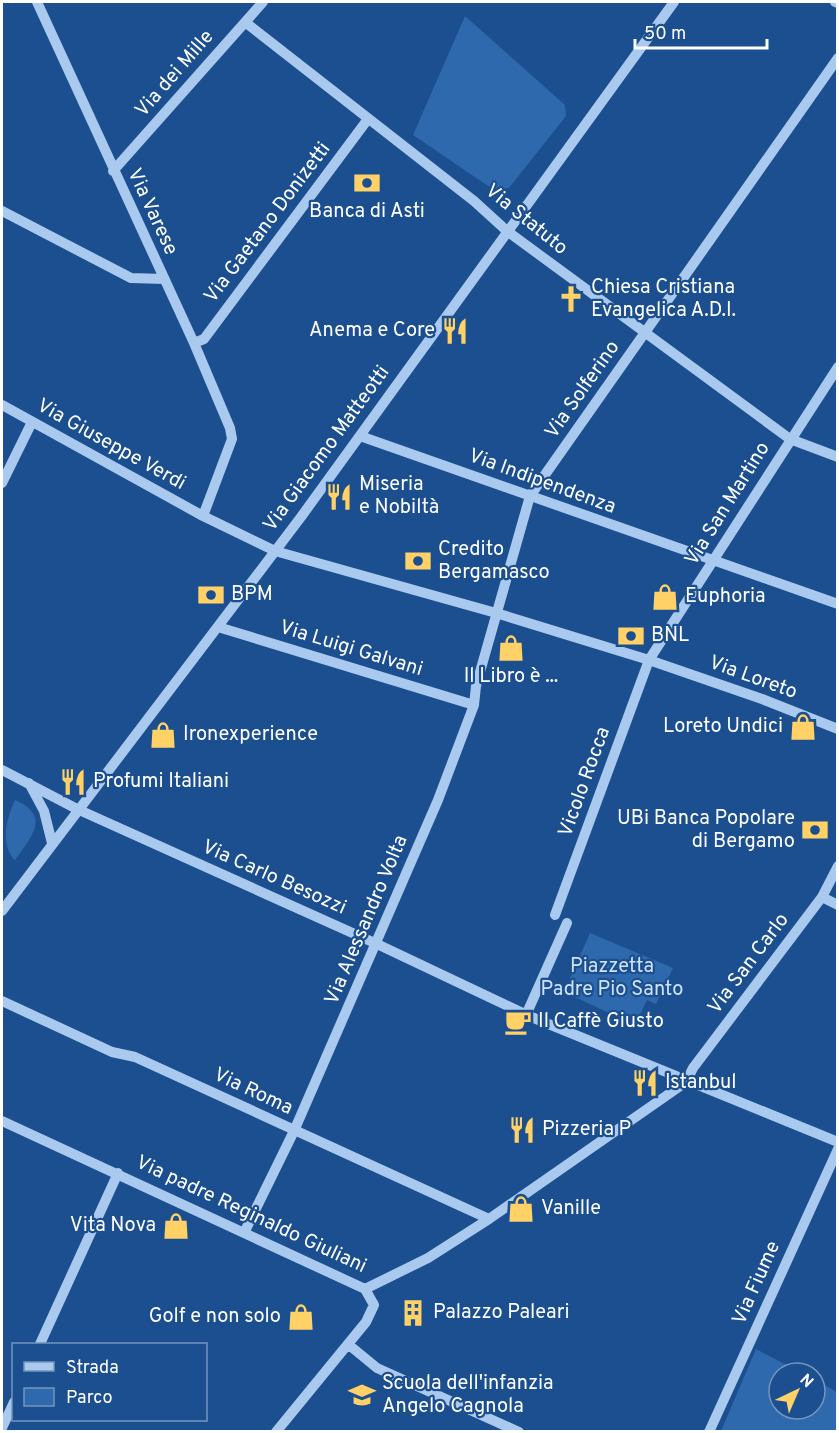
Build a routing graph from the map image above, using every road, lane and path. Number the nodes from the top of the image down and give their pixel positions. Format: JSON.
{"nodes":[{"id":1,"x":38,"y":2,"type":"edge"},
{"id":2,"x":262,"y":2,"type":"edge"},
{"id":3,"x":674,"y":2,"type":"edge"},
{"id":4,"x":245,"y":22,"type":"junction"},
{"id":5,"x":837,"y":58,"type":"edge"},
{"id":6,"x":368,"y":119,"type":"junction"},
{"id":7,"x":113,"y":171,"type":"junction"},
{"id":8,"x":2,"y":211,"type":"edge"},
{"id":9,"x":507,"y":231,"type":"junction"},
{"id":10,"x":164,"y":279,"type":"junction"},
{"id":11,"x":645,"y":333,"type":"junction"},
{"id":12,"x":194,"y":343,"type":"junction"},
{"id":13,"x":837,"y":367,"type":"edge"},
{"id":14,"x":2,"y":405,"type":"edge"},
{"id":15,"x":32,"y":422,"type":"junction"},
{"id":16,"x":360,"y":435,"type":"junction"},
{"id":17,"x":790,"y":439,"type":"junction"},
{"id":18,"x":837,"y":457,"type":"edge"},
{"id":19,"x":2,"y":483,"type":"edge"},
{"id":20,"x":530,"y":496,"type":"junction"},
{"id":21,"x":203,"y":516,"type":"junction"},
{"id":22,"x":275,"y":551,"type":"junction"},
{"id":23,"x":713,"y":561,"type":"junction"},
{"id":24,"x":837,"y":604,"type":"edge"},
{"id":25,"x":496,"y":613,"type":"junction"},
{"id":26,"x":218,"y":627,"type":"junction"},
{"id":27,"x":649,"y":660,"type":"junction"},
{"id":28,"x":474,"y":705,"type":"junction"},
{"id":29,"x":837,"y":729,"type":"edge"},
{"id":30,"x":2,"y":770,"type":"edge"},
{"id":31,"x":29,"y":783,"type":"junction"},
{"id":32,"x":77,"y":809,"type":"junction"},
{"id":33,"x":52,"y":843,"type":"junction"},
{"id":34,"x":837,"y":866,"type":"edge"},
{"id":35,"x":822,"y":897,"type":"junction"},
{"id":36,"x":837,"y":905,"type":"edge"},
{"id":37,"x":2,"y":911,"type":"edge"},
{"id":38,"x":555,"y":915,"type":"dead end"},
{"id":39,"x":567,"y":923,"type":"dead end"},
{"id":40,"x":377,"y":944,"type":"junction"},
{"id":41,"x":2,"y":1001,"type":"edge"},
{"id":42,"x":526,"y":1015,"type":"junction"},
{"id":43,"x":686,"y":1082,"type":"junction"},
{"id":44,"x":2,"y":1121,"type":"edge"},
{"id":45,"x":294,"y":1131,"type":"junction"},
{"id":46,"x":837,"y":1142,"type":"edge"},
{"id":47,"x":837,"y":1149,"type":"edge"},
{"id":48,"x":118,"y":1173,"type":"junction"},
{"id":49,"x":489,"y":1219,"type":"junction"},
{"id":50,"x":245,"y":1231,"type":"junction"},
{"id":51,"x":365,"y":1289,"type":"junction"},
{"id":52,"x":40,"y":1343,"type":"edge"},
{"id":53,"x":349,"y":1345,"type":"junction"},
{"id":54,"x":12,"y":1406,"type":"edge"},
{"id":55,"x":2,"y":1428,"type":"edge"},
{"id":56,"x":276,"y":1431,"type":"edge"},
{"id":57,"x":519,"y":1431,"type":"edge"},
{"id":58,"x":709,"y":1431,"type":"edge"}],
"edges":[{"from":1,"to":7,"type":"street","name":"Via Varese"},
{"from":2,"to":4,"type":"street","name":"Via dei Mille"},
{"from":3,"to":9,"type":"street","name":"Via Giacomo Matteotti"},
{"from":4,"to":6,"type":"street","name":"Via Statuto"},
{"from":4,"to":7,"type":"street","name":"Via dei Mille"},
{"from":5,"to":11,"type":"street","name":"Via Solferino"},
{"from":6,"to":9,"type":"street","name":"Via Statuto"},
{"from":6,"to":12,"type":"street","name":"Via Gaetano Donizetti"},
{"from":7,"to":10,"type":"street","name":"Via Varese"},
{"from":8,"to":10,"type":"street"},
{"from":9,"to":11,"type":"street","name":"Via Statuto"},
{"from":9,"to":16,"type":"street","name":"Via Giacomo Matteotti"},
{"from":10,"to":12,"type":"street","name":"Via Varese"},
{"from":11,"to":17,"type":"street","name":"Via Statuto"},
{"from":11,"to":20,"type":"street","name":"Via Solferino"},
{"from":12,"to":21,"type":"street","name":"Via Varese"},
{"from":13,"to":17,"type":"street","name":"Via San Martino"},
{"from":14,"to":15,"type":"street","name":"Via Giuseppe Verdi"},
{"from":15,"to":19,"type":"street"},
{"from":15,"to":21,"type":"street","name":"Via Giuseppe Verdi"},
{"from":16,"to":20,"type":"street","name":"Via Indipendenza"},
{"from":16,"to":22,"type":"street","name":"Via Giacomo Matteotti"},
{"from":17,"to":18,"type":"street","name":"Via Statuto"},
{"from":17,"to":23,"type":"street","name":"Via San Martino"},
{"from":20,"to":23,"type":"street","name":"Via Indipendenza"},
{"from":20,"to":25,"type":"street","name":"Via Solferino"},
{"from":21,"to":22,"type":"street","name":"Via Giuseppe Verdi"},
{"from":22,"to":25,"type":"street","name":"Via Loreto"},
{"from":22,"to":26,"type":"street","name":"Via Giacomo Matteotti"},
{"from":23,"to":24,"type":"street","name":"Via Indipendenza"},
{"from":23,"to":27,"type":"street","name":"Via San Martino"},
{"from":25,"to":27,"type":"street","name":"Via Loreto"},
{"from":25,"to":28,"type":"street","name":"Via Alessandro Volta"},
{"from":26,"to":28,"type":"street","name":"Via Luigi Galvani"},
{"from":26,"to":32,"type":"street","name":"Via Giacomo Matteotti"},
{"from":27,"to":29,"type":"street","name":"Via Loreto"},
{"from":27,"to":38,"type":"street","name":"Vicolo Rocca"},
{"from":28,"to":40,"type":"street","name":"Via Alessandro Volta"},
{"from":30,"to":31,"type":"street","name":"Via Carlo Besozzi"},
{"from":31,"to":32,"type":"street","name":"Via Carlo Besozzi"},
{"from":31,"to":33,"type":"street"},
{"from":32,"to":33,"type":"street","name":"Via Giacomo Matteotti"},
{"from":32,"to":40,"type":"street","name":"Via Carlo Besozzi"},
{"from":33,"to":37,"type":"street","name":"Via Giacomo Matteotti"},
{"from":34,"to":35,"type":"street","name":"Via San Carlo"},
{"from":35,"to":36,"type":"street"},
{"from":35,"to":43,"type":"street","name":"Via San Carlo"},
{"from":39,"to":42,"type":"street"},
{"from":40,"to":42,"type":"street","name":"Via Carlo Besozzi"},
{"from":40,"to":45,"type":"street","name":"Via Alessandro Volta"},
{"from":41,"to":45,"type":"street","name":"Via Roma"},
{"from":42,"to":43,"type":"street","name":"Via Carlo Besozzi"},
{"from":43,"to":46,"type":"street","name":"Via Carlo Besozzi"},
{"from":43,"to":49,"type":"street","name":"Via padre Reginaldo Giuliani"},
{"from":44,"to":48,"type":"street","name":"Via padre Reginaldo Giuliani"},
{"from":45,"to":49,"type":"street","name":"Via Roma"},
{"from":45,"to":50,"type":"street","name":"Via Alessandro Volta"},
{"from":47,"to":58,"type":"street","name":"Via Fiume"},
{"from":48,"to":50,"type":"street","name":"Via padre Reginaldo Giuliani"},
{"from":48,"to":52,"type":"street"},
{"from":49,"to":51,"type":"street","name":"Via padre Reginaldo Giuliani"},
{"from":50,"to":51,"type":"street","name":"Via padre Reginaldo Giuliani"},
{"from":51,"to":53,"type":"street"},
{"from":53,"to":56,"type":"street"},
{"from":53,"to":57,"type":"street"},
{"from":54,"to":55,"type":"street"}]}
